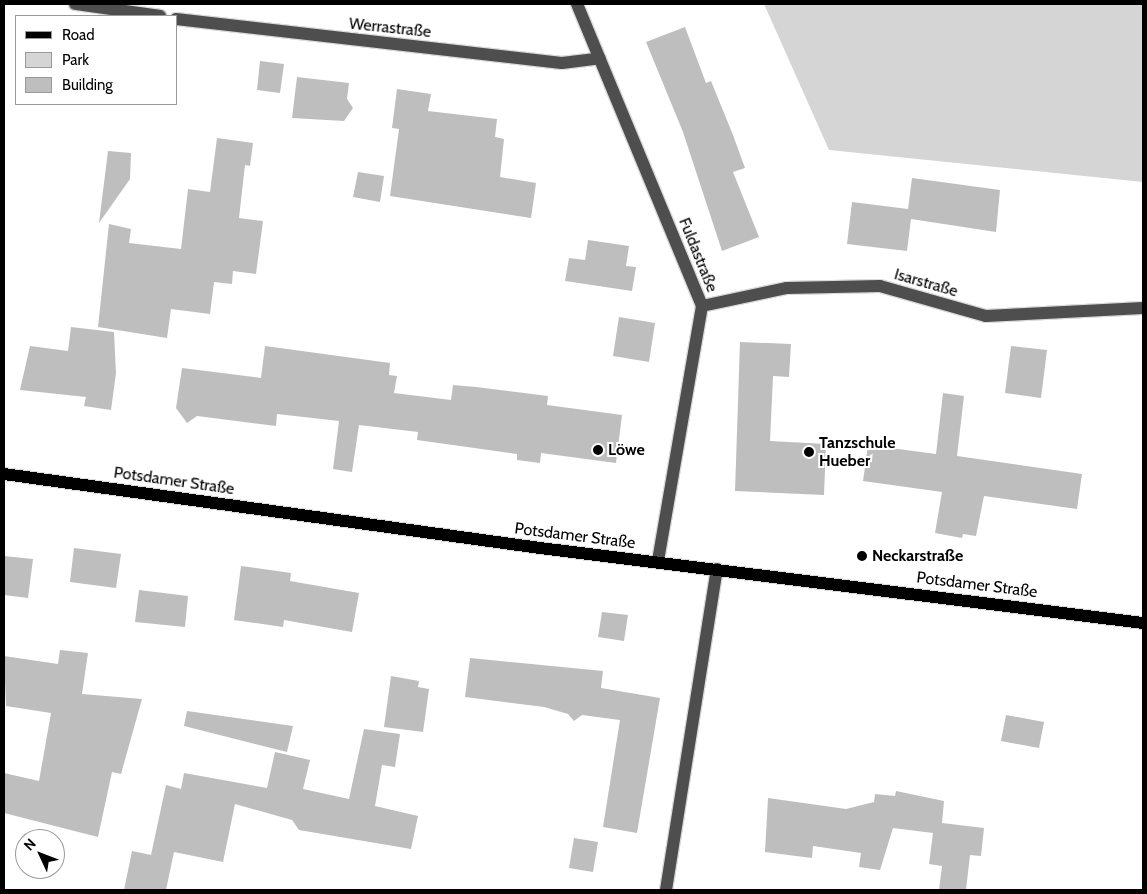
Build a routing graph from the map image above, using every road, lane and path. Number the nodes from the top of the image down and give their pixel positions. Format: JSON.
{"nodes":[{"id":1,"x":75,"y":4,"type":"edge"},
{"id":2,"x":577,"y":4,"type":"edge"},
{"id":3,"x":153,"y":15,"type":"edge"},
{"id":4,"x":178,"y":19,"type":"edge"},
{"id":5,"x":600,"y":58,"type":"junction"},
{"id":6,"x":702,"y":306,"type":"junction"},
{"id":7,"x":1143,"y":308,"type":"edge"},
{"id":8,"x":4,"y":474,"type":"edge"},
{"id":9,"x":658,"y":562,"type":"junction"},
{"id":10,"x":717,"y":569,"type":"junction"},
{"id":11,"x":1143,"y":623,"type":"edge"},
{"id":12,"x":666,"y":890,"type":"edge"}],
"edges":[{"from":1,"to":3,"type":"street"},
{"from":2,"to":5,"type":"street","name":"Fuldastraße"},
{"from":4,"to":5,"type":"street","name":"Werrastraße"},
{"from":5,"to":6,"type":"street","name":"Fuldastraße"},
{"from":6,"to":7,"type":"street","name":"Isarstraße"},
{"from":6,"to":9,"type":"street","name":"Fuldastraße"},
{"from":8,"to":9,"type":"main road","name":"Potsdamer Straße"},
{"from":9,"to":10,"type":"main road","name":"Potsdamer Straße"},
{"from":10,"to":11,"type":"main road","name":"Potsdamer Straße"},
{"from":10,"to":12,"type":"street"}]}
